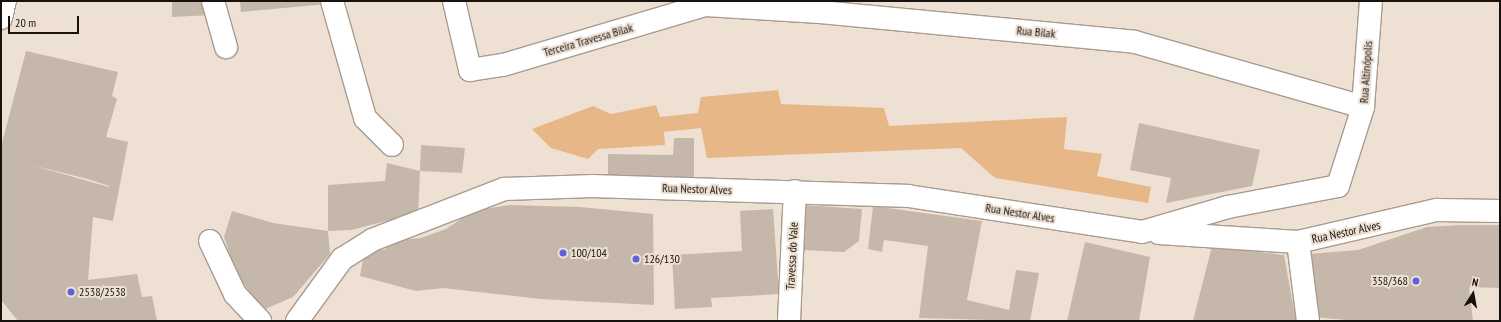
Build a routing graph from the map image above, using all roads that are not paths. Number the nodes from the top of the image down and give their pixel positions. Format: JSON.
{"nodes":[{"id":1,"x":4,"y":1,"type":"edge"},
{"id":2,"x":213,"y":1,"type":"edge"},
{"id":3,"x":332,"y":1,"type":"edge"},
{"id":4,"x":454,"y":1,"type":"edge"},
{"id":5,"x":1371,"y":1,"type":"edge"},
{"id":6,"x":704,"y":3,"type":"edge"},
{"id":7,"x":1,"y":18,"type":"edge"},
{"id":8,"x":226,"y":47,"type":"dead end"},
{"id":9,"x":1363,"y":107,"type":"junction"},
{"id":10,"x":392,"y":145,"type":"dead end"},
{"id":11,"x":1338,"y":186,"type":"joint"},
{"id":12,"x":795,"y":191,"type":"junction"},
{"id":13,"x":1500,"y":211,"type":"edge"},
{"id":14,"x":1142,"y":232,"type":"junction"},
{"id":15,"x":210,"y":241,"type":"dead end"},
{"id":16,"x":1298,"y":242,"type":"junction"},
{"id":17,"x":260,"y":321,"type":"edge"},
{"id":18,"x":297,"y":321,"type":"edge"},
{"id":19,"x":789,"y":321,"type":"edge"},
{"id":20,"x":1308,"y":321,"type":"edge"}],
"edges":[{"from":1,"to":7,"type":"street"},
{"from":2,"to":8,"type":"street"},
{"from":3,"to":10,"type":"street"},
{"from":4,"to":6,"type":"street","name":"Terceira Travessa Bilak"},
{"from":5,"to":9,"type":"street","name":"Rua Altinópolis"},
{"from":6,"to":9,"type":"street","name":"Rua Bilak"},
{"from":9,"to":11,"type":"street","name":"Rua Altinópolis"},
{"from":11,"to":14,"type":"street","name":"Rua Nestor Alves"},
{"from":12,"to":14,"type":"street","name":"Rua Nestor Alves"},
{"from":12,"to":18,"type":"street","name":"Rua Nestor Alves"},
{"from":12,"to":19,"type":"street","name":"Travessa do Vale"},
{"from":13,"to":16,"type":"street","name":"Rua Nestor Alves"},
{"from":14,"to":16,"type":"street","name":"Rua Nestor Alves"},
{"from":15,"to":17,"type":"street"},
{"from":16,"to":20,"type":"street"}]}
